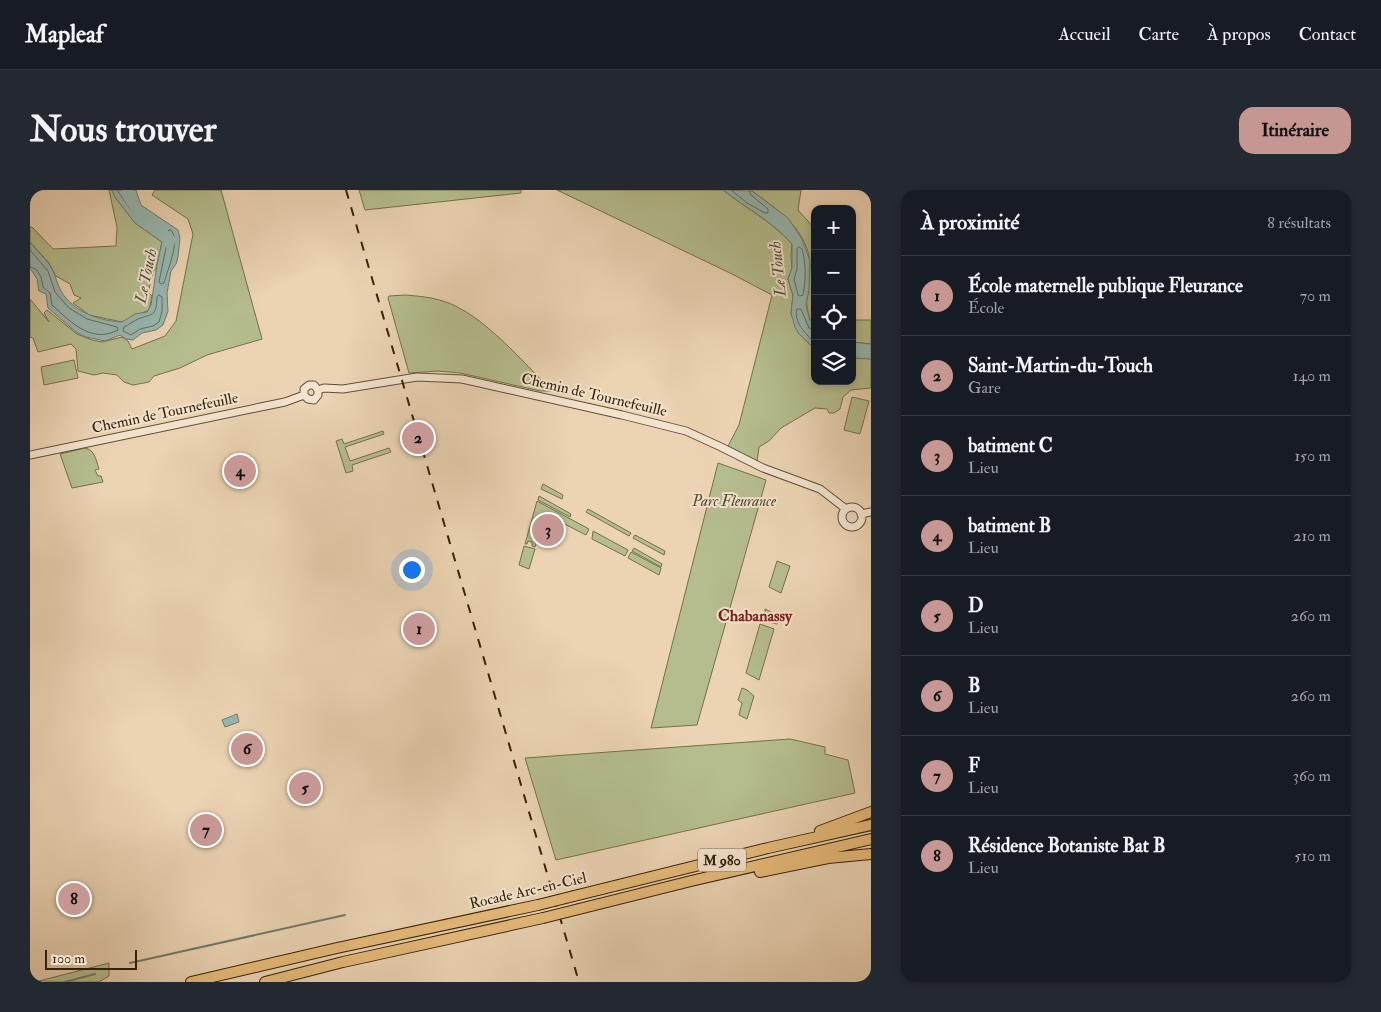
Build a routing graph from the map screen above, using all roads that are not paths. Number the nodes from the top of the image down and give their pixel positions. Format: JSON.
{"nodes":[{"id":1,"x":318,"y":390,"type":"junction"},
{"id":2,"x":304,"y":395,"type":"junction"},
{"id":3,"x":30,"y":455,"type":"edge"},
{"id":4,"x":846,"y":509,"type":"junction"},
{"id":5,"x":871,"y":512,"type":"edge"},
{"id":6,"x":861,"y":514,"type":"junction"},
{"id":7,"x":871,"y":812,"type":"edge"},
{"id":8,"x":871,"y":825,"type":"edge"},
{"id":9,"x":871,"y":839,"type":"edge"},
{"id":10,"x":768,"y":848,"type":"junction"},
{"id":11,"x":871,"y":854,"type":"edge"},
{"id":12,"x":681,"y":884,"type":"junction"},
{"id":13,"x":191,"y":982,"type":"edge"},
{"id":14,"x":265,"y":982,"type":"edge"}],
"edges":[{"from":1,"to":2,"type":"street"},
{"from":1,"to":2,"type":"street"},
{"from":1,"to":4,"type":"street","name":"Chemin de Tournefeuille"},
{"from":2,"to":3,"type":"street","name":"Chemin de Tournefeuille"},
{"from":4,"to":6,"type":"street"},
{"from":4,"to":6,"type":"street"},
{"from":5,"to":6,"type":"street"},
{"from":7,"to":10,"type":"highway"},
{"from":8,"to":10,"type":"highway","name":"Rocade Arc-en-Ciel","number":"M 980"},
{"from":9,"to":12,"type":"highway","name":"Rocade Arc-en-Ciel","number":"M 980"},
{"from":10,"to":13,"type":"highway","name":"Rocade Arc-en-Ciel","number":"M 980","bridge":true},
{"from":11,"to":12,"type":"highway"},
{"from":12,"to":14,"type":"highway","name":"Rocade Arc-en-Ciel","number":"M 980","bridge":true}]}
